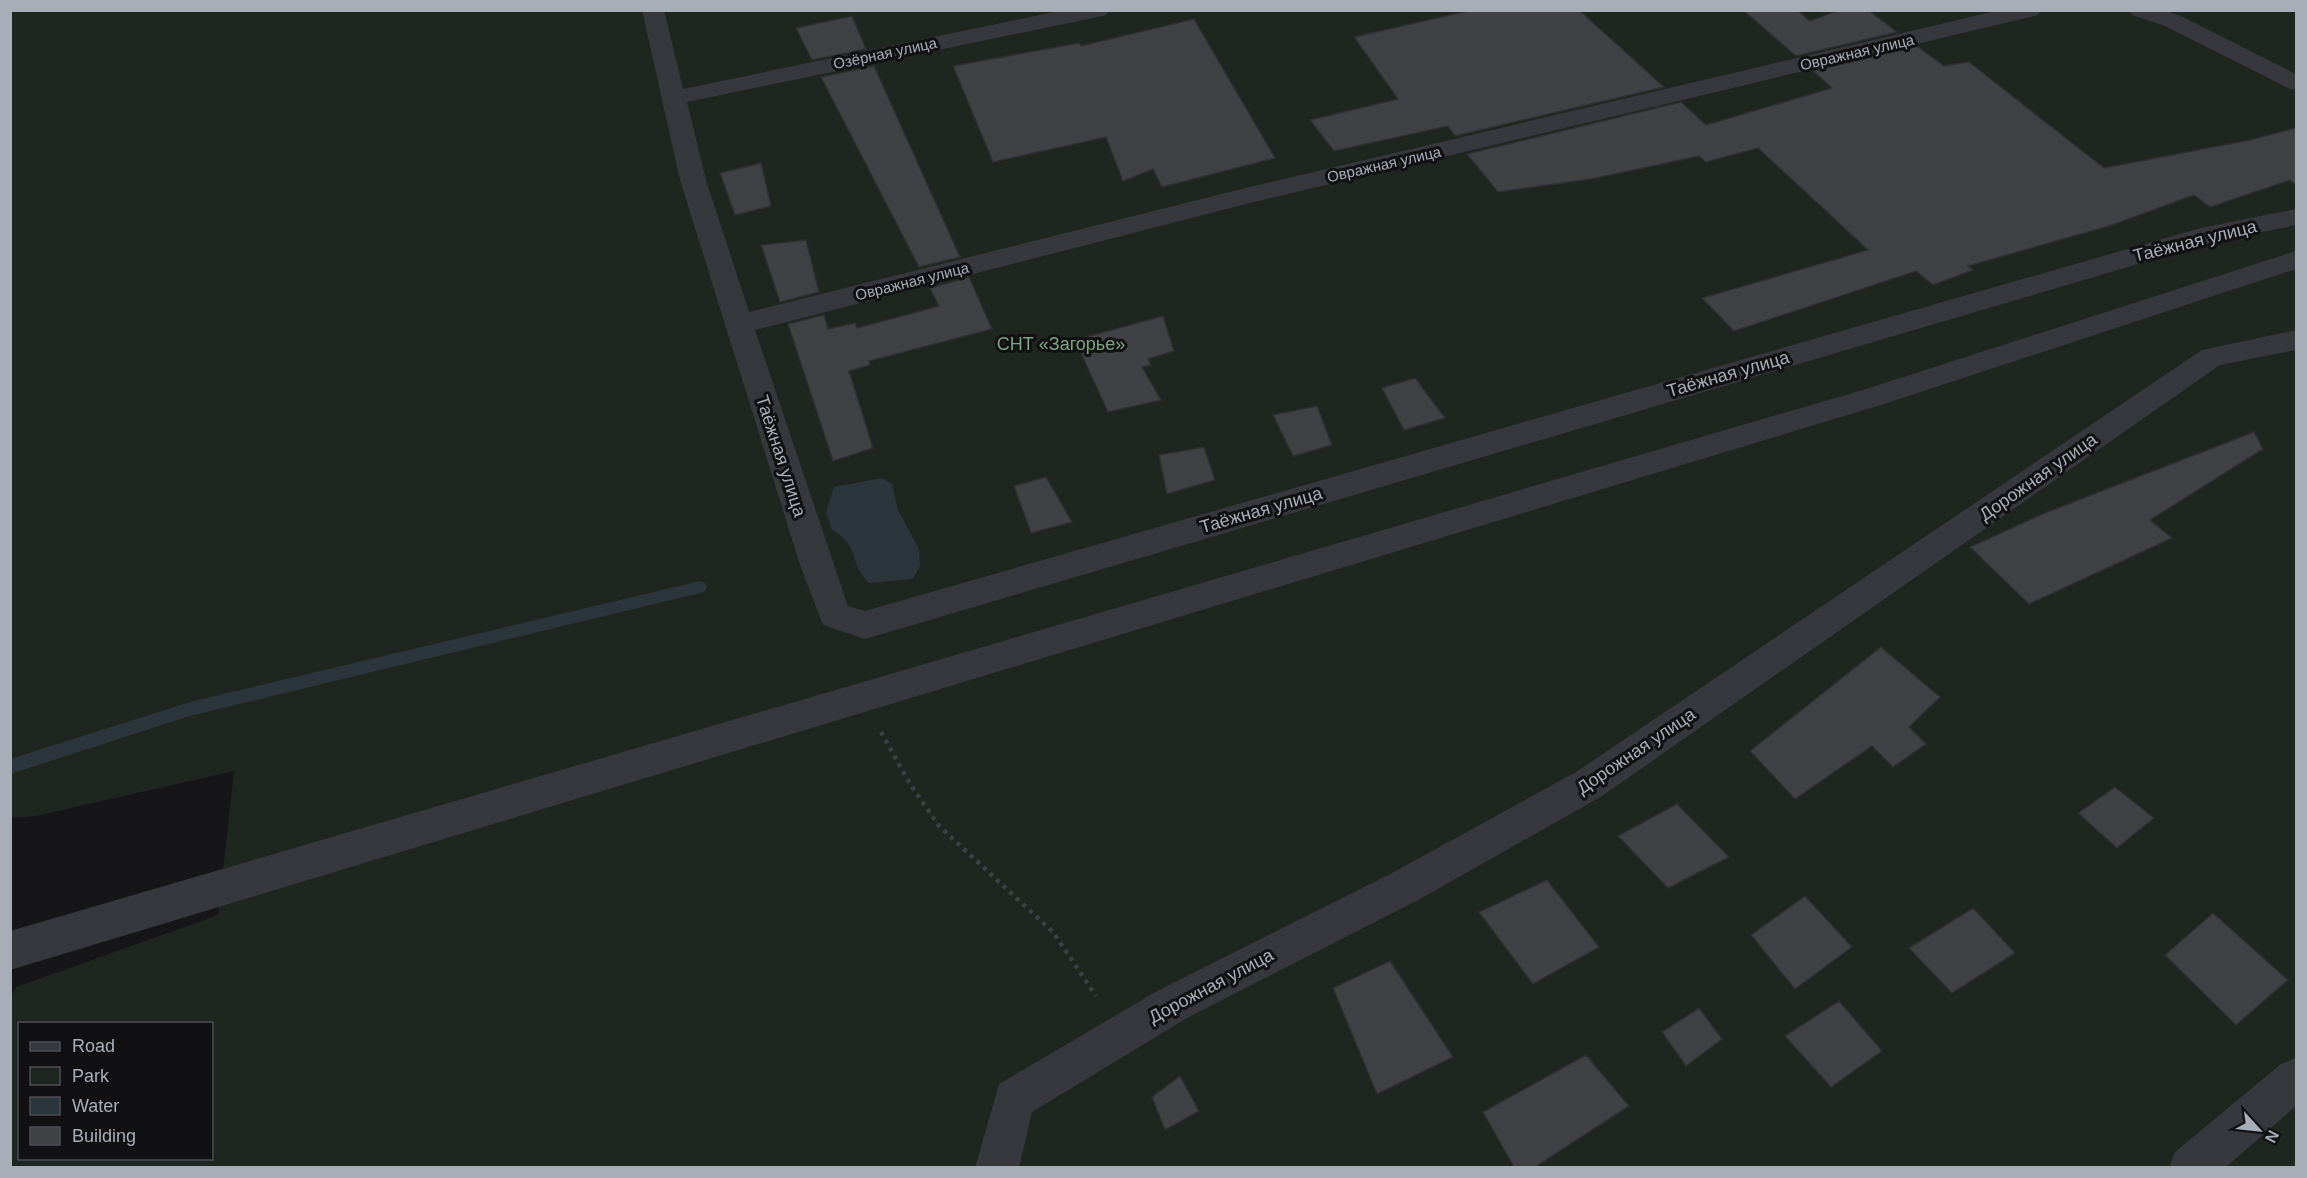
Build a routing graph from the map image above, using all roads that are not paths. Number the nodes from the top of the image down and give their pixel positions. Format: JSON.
{"nodes":[{"id":1,"x":653,"y":10,"type":"edge"},
{"id":2,"x":1098,"y":10,"type":"edge"},
{"id":3,"x":2030,"y":10,"type":"edge"},
{"id":4,"x":2140,"y":10,"type":"edge"},
{"id":5,"x":2296,"y":83,"type":"edge"},
{"id":6,"x":674,"y":98,"type":"junction"},
{"id":7,"x":2296,"y":217,"type":"edge"},
{"id":8,"x":2296,"y":260,"type":"edge"},
{"id":9,"x":739,"y":324,"type":"junction"},
{"id":10,"x":2296,"y":340,"type":"edge"},
{"id":11,"x":10,"y":951,"type":"edge"},
{"id":12,"x":2296,"y":1079,"type":"edge"},
{"id":13,"x":997,"y":1167,"type":"edge"},
{"id":14,"x":2191,"y":1167,"type":"edge"}],
"edges":[{"from":1,"to":6,"type":"street","name":"Таёжная улица"},
{"from":2,"to":6,"type":"street","name":"Озёрная улица"},
{"from":3,"to":9,"type":"street","name":"Овражная улица"},
{"from":4,"to":5,"type":"street"},
{"from":6,"to":9,"type":"street","name":"Таёжная улица"},
{"from":7,"to":9,"type":"street","name":"Таёжная улица"},
{"from":8,"to":11,"type":"street"},
{"from":10,"to":13,"type":"street","name":"Дорожная улица"},
{"from":12,"to":14,"type":"street"}]}
